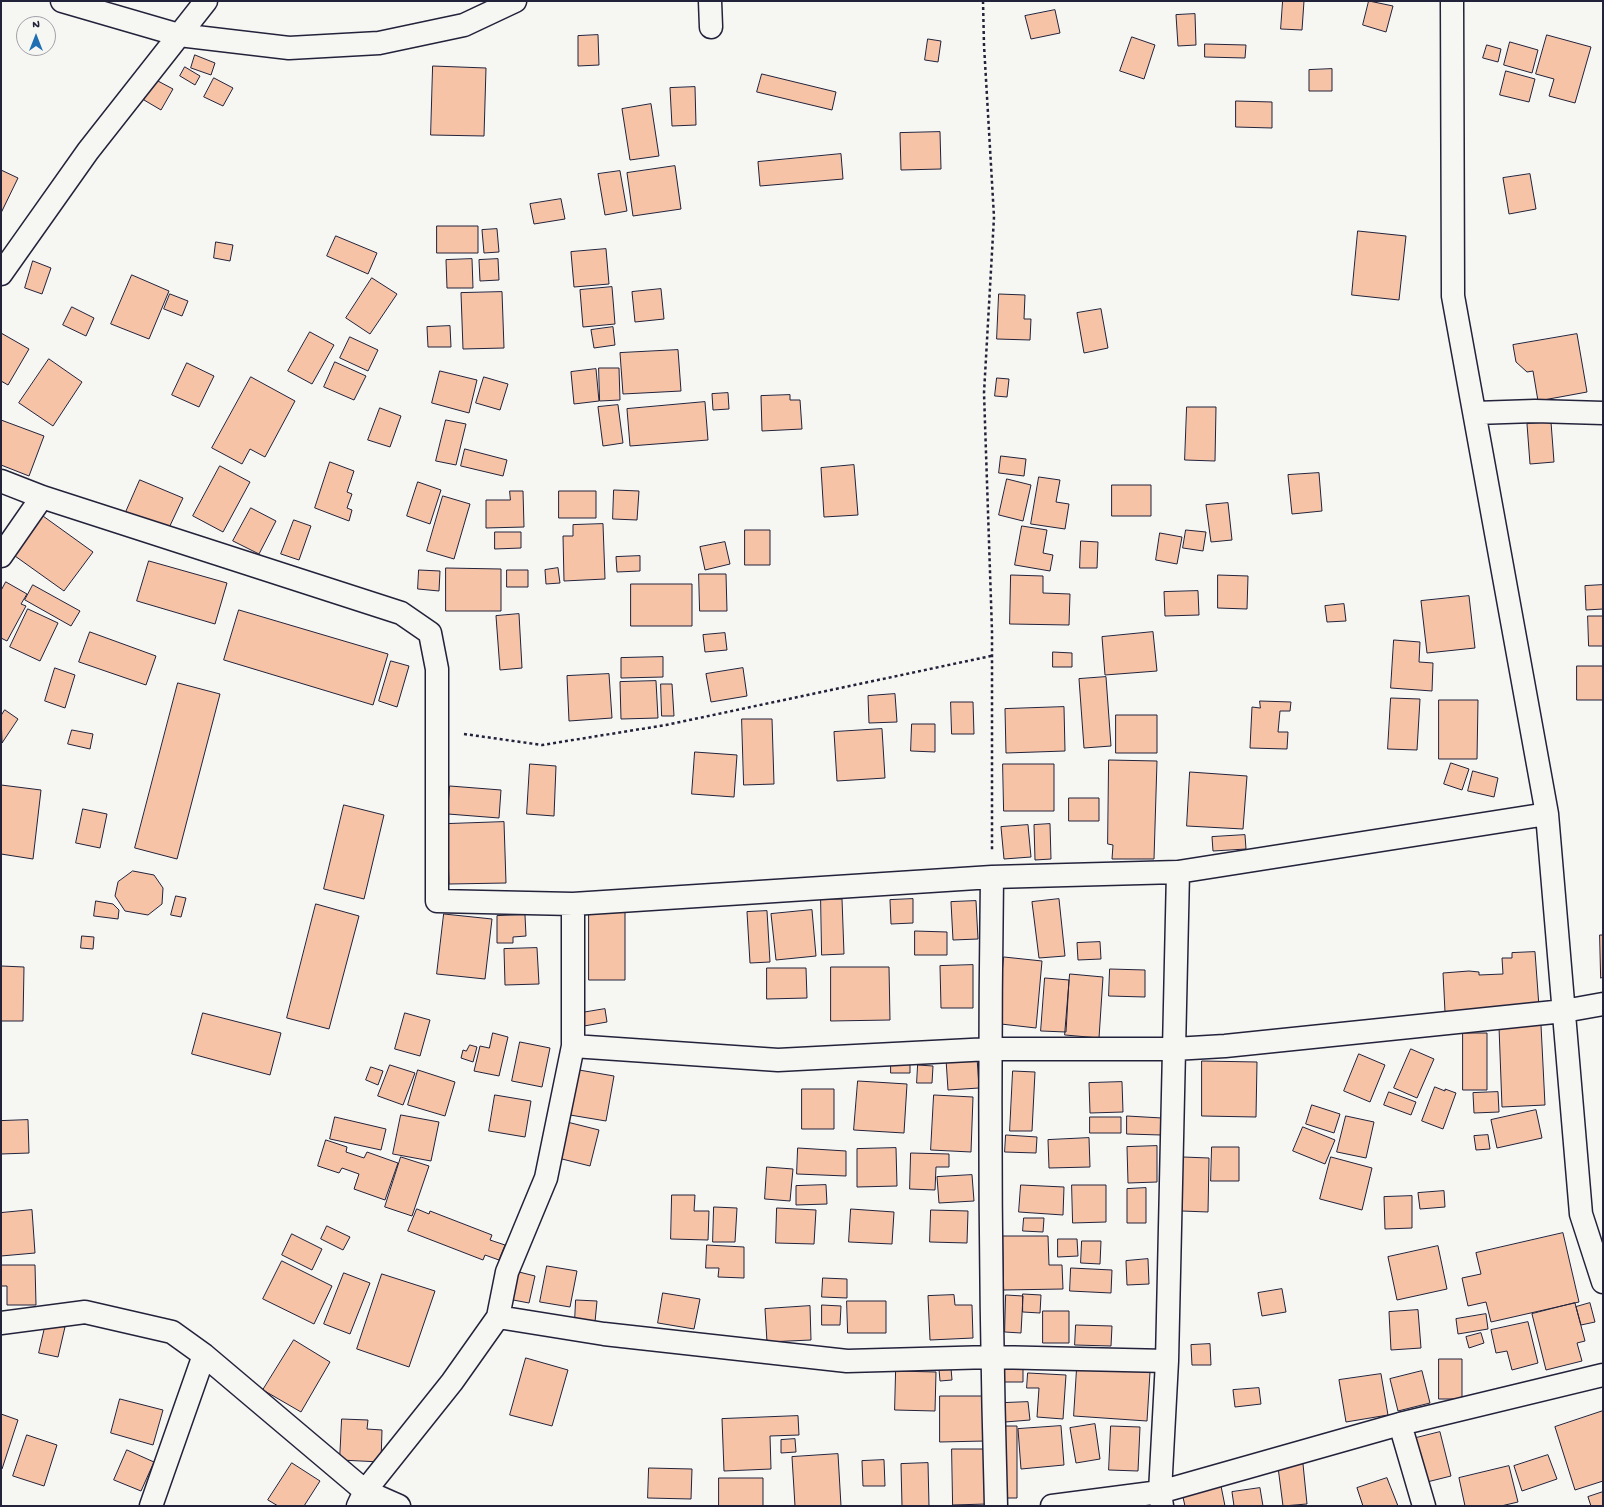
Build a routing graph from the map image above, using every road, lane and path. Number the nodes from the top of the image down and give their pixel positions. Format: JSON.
{"nodes":[{"id":1,"x":62,"y":1,"type":"edge"},
{"id":2,"x":206,"y":1,"type":"edge"},
{"id":3,"x":515,"y":1,"type":"edge"},
{"id":4,"x":710,"y":1,"type":"edge"},
{"id":5,"x":983,"y":1,"type":"edge"},
{"id":6,"x":1452,"y":1,"type":"edge"},
{"id":7,"x":711,"y":27,"type":"dead end"},
{"id":8,"x":179,"y":35,"type":"junction"},
{"id":9,"x":1,"y":274,"type":"edge"},
{"id":10,"x":1475,"y":413,"type":"junction"},
{"id":11,"x":1603,"y":413,"type":"edge"},
{"id":12,"x":1,"y":481,"type":"edge"},
{"id":13,"x":42,"y":497,"type":"junction"},
{"id":14,"x":1,"y":556,"type":"edge"},
{"id":15,"x":991,"y":656,"type":"junction"},
{"id":16,"x":437,"y":731,"type":"junction"},
{"id":17,"x":1547,"y":814,"type":"junction"},
{"id":18,"x":1178,"y":872,"type":"junction"},
{"id":19,"x":992,"y":877,"type":"junction"},
{"id":20,"x":573,"y":904,"type":"junction"},
{"id":21,"x":1603,"y":1004,"type":"edge"},
{"id":22,"x":1564,"y":1010,"type":"junction"},
{"id":23,"x":572,"y":1046,"type":"junction"},
{"id":24,"x":990,"y":1049,"type":"junction"},
{"id":25,"x":1174,"y":1049,"type":"junction"},
{"id":26,"x":1603,"y":1282,"type":"edge"},
{"id":27,"x":498,"y":1316,"type":"junction"},
{"id":28,"x":1,"y":1323,"type":"edge"},
{"id":29,"x":204,"y":1355,"type":"junction"},
{"id":30,"x":992,"y":1357,"type":"junction"},
{"id":31,"x":1167,"y":1361,"type":"junction"},
{"id":32,"x":1603,"y":1375,"type":"edge"},
{"id":33,"x":1400,"y":1424,"type":"junction"},
{"id":34,"x":362,"y":1498,"type":"edge"},
{"id":35,"x":1161,"y":1499,"type":"edge"},
{"id":36,"x":151,"y":1506,"type":"edge"},
{"id":37,"x":399,"y":1506,"type":"edge"},
{"id":38,"x":996,"y":1506,"type":"edge"},
{"id":39,"x":1052,"y":1506,"type":"edge"},
{"id":40,"x":1424,"y":1506,"type":"edge"}],
"edges":[{"from":1,"to":8,"type":"street"},
{"from":2,"to":8,"type":"street"},
{"from":3,"to":8,"type":"street"},
{"from":4,"to":7,"type":"street"},
{"from":5,"to":15,"type":"path"},
{"from":6,"to":10,"type":"street"},
{"from":8,"to":9,"type":"street"},
{"from":10,"to":11,"type":"street"},
{"from":10,"to":17,"type":"street"},
{"from":12,"to":13,"type":"street"},
{"from":13,"to":14,"type":"street"},
{"from":13,"to":16,"type":"street"},
{"from":15,"to":16,"type":"path"},
{"from":15,"to":19,"type":"path"},
{"from":16,"to":20,"type":"street"},
{"from":17,"to":18,"type":"street"},
{"from":17,"to":22,"type":"street"},
{"from":18,"to":19,"type":"street"},
{"from":18,"to":25,"type":"street"},
{"from":19,"to":20,"type":"street"},
{"from":19,"to":24,"type":"street"},
{"from":20,"to":23,"type":"street"},
{"from":21,"to":22,"type":"street"},
{"from":22,"to":25,"type":"street"},
{"from":22,"to":26,"type":"street"},
{"from":23,"to":24,"type":"street"},
{"from":23,"to":27,"type":"street"},
{"from":24,"to":25,"type":"street"},
{"from":24,"to":30,"type":"street"},
{"from":25,"to":31,"type":"street"},
{"from":27,"to":30,"type":"street"},
{"from":27,"to":34,"type":"street"},
{"from":28,"to":29,"type":"street"},
{"from":29,"to":34,"type":"street"},
{"from":29,"to":36,"type":"street"},
{"from":30,"to":31,"type":"street"},
{"from":30,"to":38,"type":"street"},
{"from":31,"to":35,"type":"street"},
{"from":32,"to":33,"type":"street"},
{"from":33,"to":35,"type":"street"},
{"from":33,"to":40,"type":"street"},
{"from":34,"to":37,"type":"street"},
{"from":35,"to":39,"type":"street"}]}
